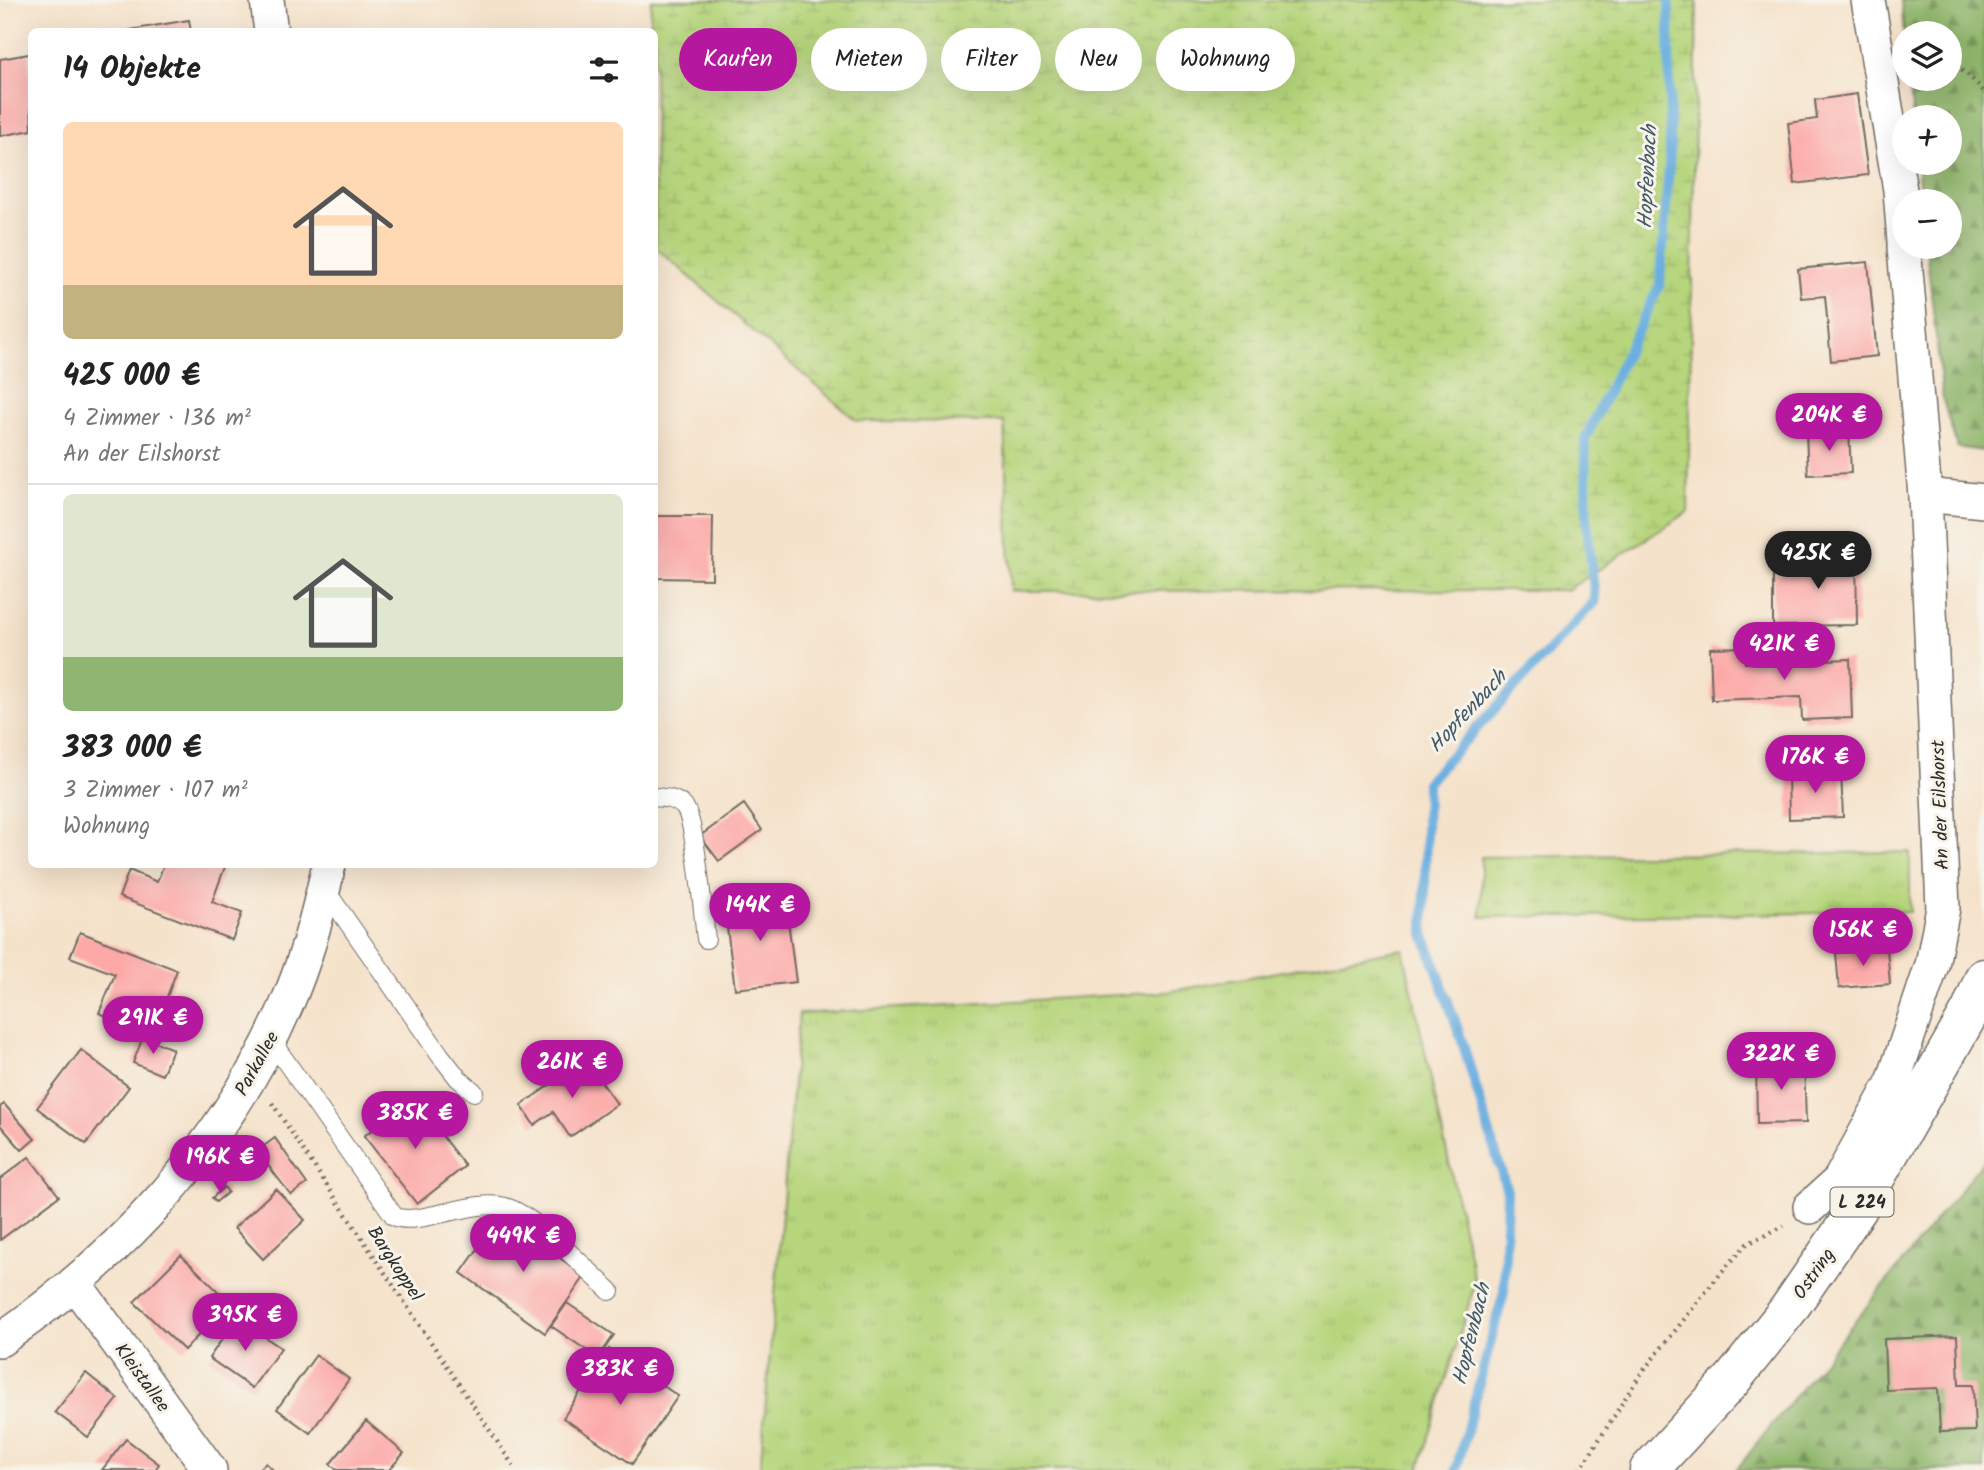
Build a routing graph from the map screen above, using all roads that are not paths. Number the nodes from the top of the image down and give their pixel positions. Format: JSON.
{"nodes":[{"id":1,"x":267,"y":0,"type":"edge"},
{"id":2,"x":1868,"y":0,"type":"edge"},
{"id":3,"x":270,"y":28,"type":"edge"},
{"id":4,"x":1900,"y":189,"type":"edge"},
{"id":5,"x":1905,"y":259,"type":"edge"},
{"id":6,"x":1925,"y":495,"type":"junction"},
{"id":7,"x":1984,"y":501,"type":"edge"},
{"id":8,"x":658,"y":797,"type":"edge"},
{"id":9,"x":327,"y":876,"type":"edge"},
{"id":10,"x":706,"y":939,"type":"dead end"},
{"id":11,"x":1984,"y":978,"type":"edge"},
{"id":12,"x":270,"y":1039,"type":"junction"},
{"id":13,"x":474,"y":1092,"type":"dead end"},
{"id":14,"x":1810,"y":1207,"type":"road end"},
{"id":15,"x":75,"y":1284,"type":"junction"},
{"id":16,"x":610,"y":1291,"type":"dead end"},
{"id":17,"x":0,"y":1340,"type":"edge"},
{"id":18,"x":210,"y":1470,"type":"edge"},
{"id":19,"x":1648,"y":1470,"type":"edge"}],
"edges":[{"from":1,"to":3,"type":"street"},
{"from":2,"to":4,"type":"street","name":"An der Eilshorst"},
{"from":5,"to":6,"type":"street","name":"An der Eilshorst"},
{"from":6,"to":7,"type":"street"},
{"from":6,"to":14,"type":"street","name":"An der Eilshorst"},
{"from":8,"to":10,"type":"lane"},
{"from":9,"to":12,"type":"street","name":"Parkallee"},
{"from":9,"to":13,"type":"lane"},
{"from":11,"to":19,"type":"main road","name":"Ostring","number":"L 224"},
{"from":12,"to":15,"type":"street","name":"Parkallee"},
{"from":12,"to":16,"type":"lane"},
{"from":15,"to":17,"type":"street","name":"Parkallee"},
{"from":15,"to":18,"type":"street","name":"Kleistallee"}]}
